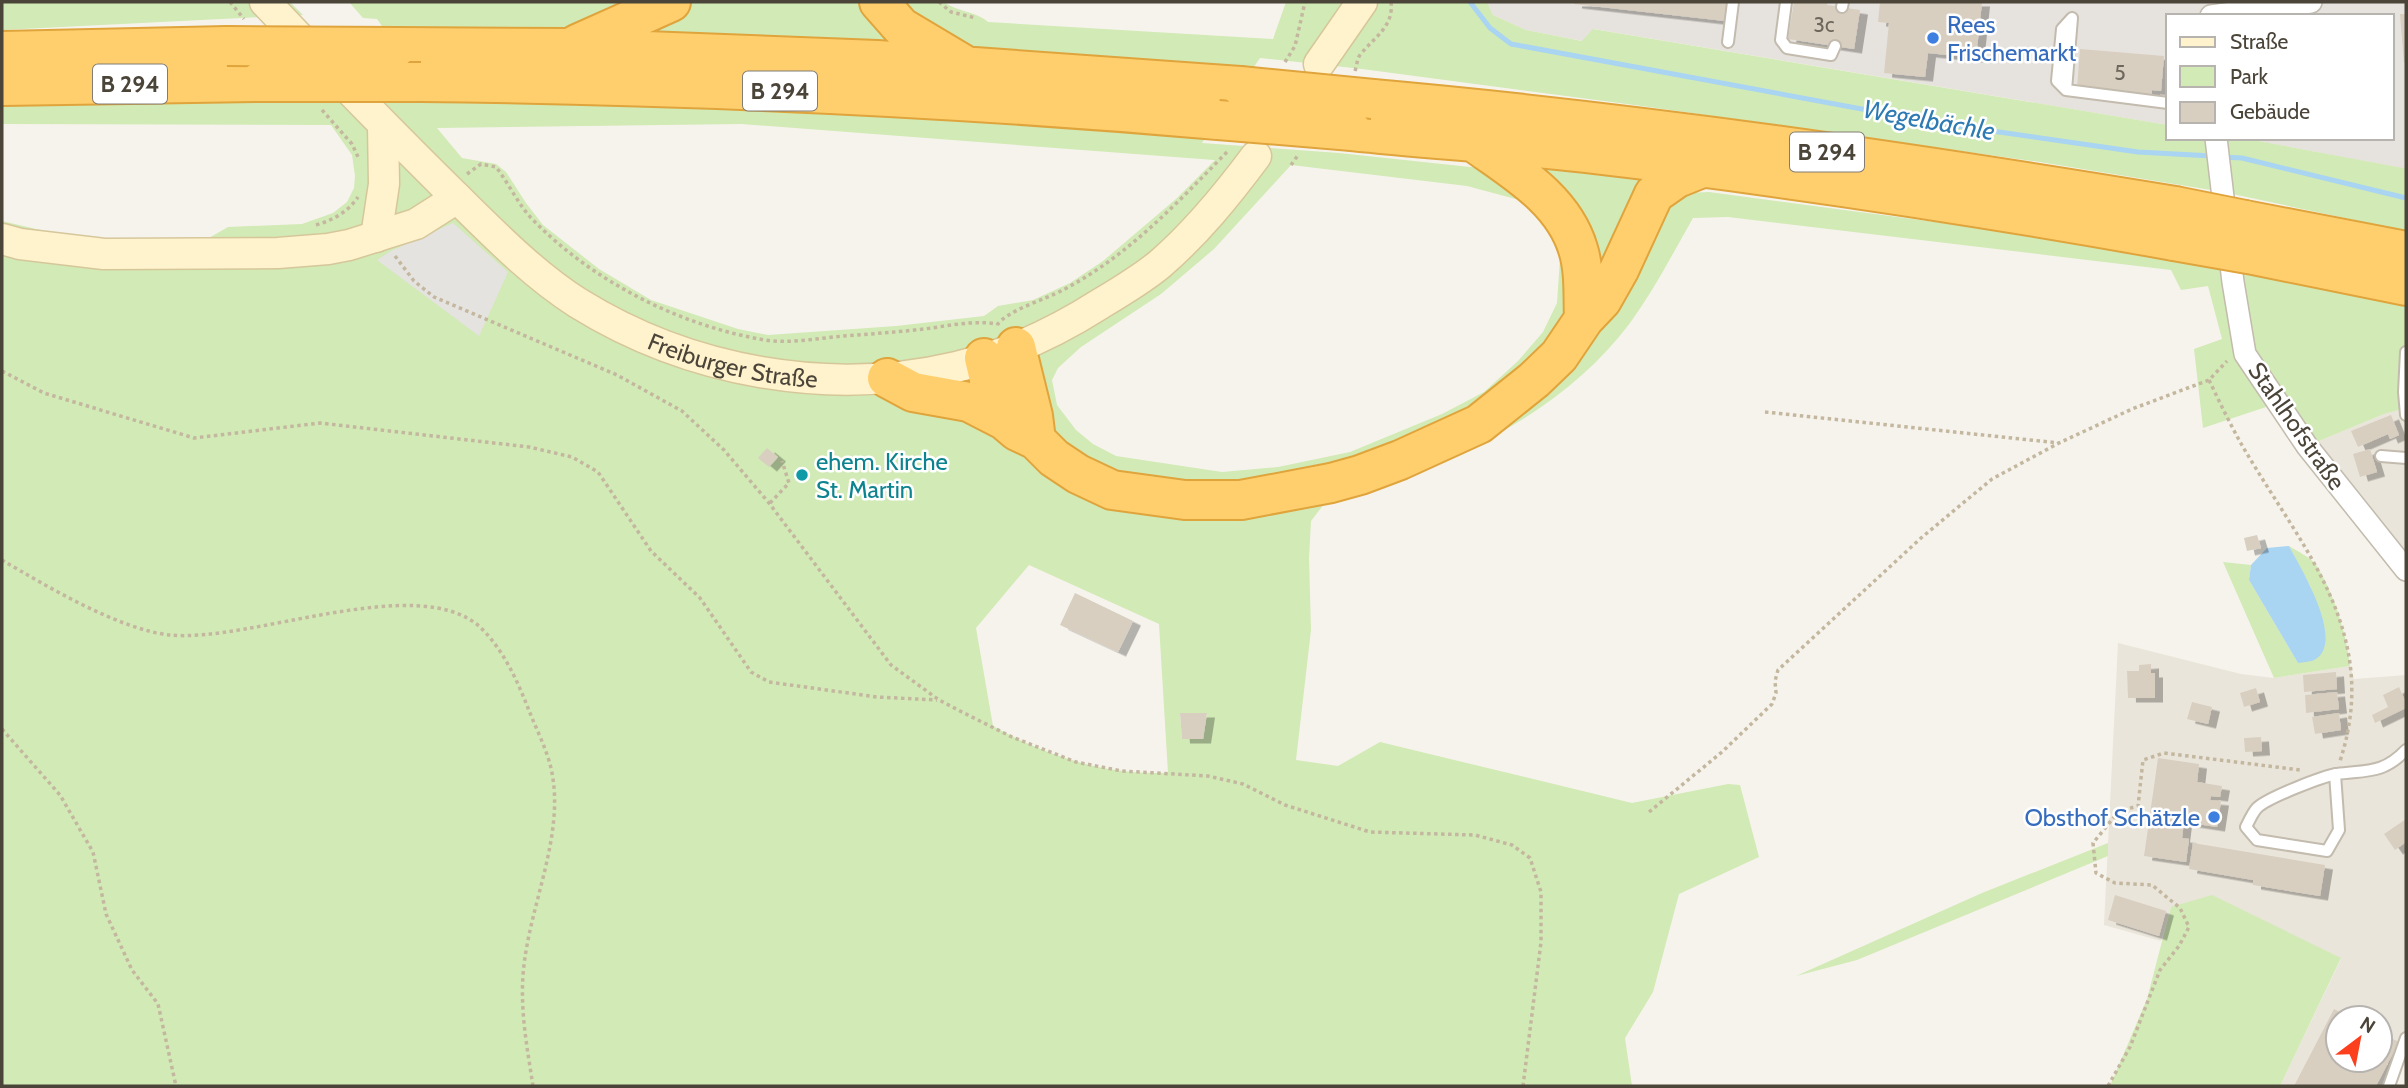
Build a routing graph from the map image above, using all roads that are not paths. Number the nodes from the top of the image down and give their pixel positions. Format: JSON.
{"nodes":[{"id":1,"x":671,"y":2,"type":"edge"},
{"id":2,"x":879,"y":2,"type":"edge"},
{"id":3,"x":1362,"y":2,"type":"edge"},
{"id":4,"x":1733,"y":2,"type":"edge"},
{"id":5,"x":1786,"y":2,"type":"edge"},
{"id":6,"x":2311,"y":2,"type":"edge"},
{"id":7,"x":2224,"y":14,"type":"edge"},
{"id":8,"x":2073,"y":18,"type":"dead end"},
{"id":9,"x":246,"y":23,"type":"edge"},
{"id":10,"x":1728,"y":42,"type":"dead end"},
{"id":11,"x":1835,"y":46,"type":"dead end"},
{"id":12,"x":568,"y":48,"type":"junction"},
{"id":13,"x":2,"y":51,"type":"edge"},
{"id":14,"x":1319,"y":64,"type":"dead end"},
{"id":15,"x":968,"y":66,"type":"junction"},
{"id":16,"x":2,"y":86,"type":"edge"},
{"id":17,"x":2166,"y":103,"type":"edge"},
{"id":18,"x":383,"y":125,"type":"junction"},
{"id":19,"x":1234,"y":142,"type":"junction"},
{"id":20,"x":2217,"y":142,"type":"edge"},
{"id":21,"x":1475,"y":143,"type":"junction"},
{"id":22,"x":1702,"y":168,"type":"junction"},
{"id":23,"x":449,"y":190,"type":"junction"},
{"id":24,"x":2175,"y":224,"type":"junction"},
{"id":25,"x":384,"y":234,"type":"junction"},
{"id":26,"x":2247,"y":237,"type":"junction"},
{"id":27,"x":2,"y":239,"type":"edge"},
{"id":28,"x":2406,"y":251,"type":"edge"},
{"id":29,"x":2406,"y":286,"type":"edge"},
{"id":30,"x":1584,"y":319,"type":"junction"},
{"id":31,"x":999,"y":343,"type":"junction"},
{"id":32,"x":2406,"y":352,"type":"edge"},
{"id":33,"x":887,"y":378,"type":"junction"},
{"id":34,"x":2406,"y":415,"type":"edge"},
{"id":35,"x":1004,"y":420,"type":"junction"},
{"id":36,"x":1036,"y":440,"type":"junction"},
{"id":37,"x":2382,"y":456,"type":"dead end"},
{"id":38,"x":2406,"y":458,"type":"edge"},
{"id":39,"x":2406,"y":570,"type":"edge"},
{"id":40,"x":2406,"y":750,"type":"edge"},
{"id":41,"x":2335,"y":774,"type":"junction"},
{"id":42,"x":2406,"y":1038,"type":"edge"},
{"id":43,"x":2389,"y":1086,"type":"edge"}],
"edges":[{"from":1,"to":12,"type":"highway"},
{"from":2,"to":15,"type":"highway"},
{"from":3,"to":14,"type":"main road"},
{"from":4,"to":10,"type":"lane"},
{"from":5,"to":11,"type":"lane"},
{"from":6,"to":7,"type":"street"},
{"from":8,"to":17,"type":"lane"},
{"from":9,"to":12,"type":"highway","number":"B 294","bridge":true},
{"from":9,"to":13,"type":"highway","number":"B 294"},
{"from":9,"to":18,"type":"main road","name":"Freiburger Straße"},
{"from":12,"to":15,"type":"highway","number":"B 294"},
{"from":15,"to":24,"type":"highway","number":"B 294","bridge":true},
{"from":16,"to":19,"type":"highway","number":"B 294","bridge":true},
{"from":18,"to":23,"type":"main road","name":"Freiburger Straße"},
{"from":18,"to":25,"type":"main road"},
{"from":19,"to":21,"type":"highway","number":"B 294","bridge":true},
{"from":19,"to":31,"type":"main road","name":"Freiburger Straße"},
{"from":20,"to":39,"type":"street","name":"Stahlhofstraße"},
{"from":21,"to":22,"type":"highway","number":"B 294"},
{"from":21,"to":30,"type":"highway"},
{"from":22,"to":24,"type":"highway","number":"B 294"},
{"from":22,"to":30,"type":"highway"},
{"from":23,"to":25,"type":"main road"},
{"from":23,"to":33,"type":"main road","name":"Freiburger Straße"},
{"from":24,"to":26,"type":"highway","number":"B 294","bridge":true},
{"from":25,"to":27,"type":"main road"},
{"from":26,"to":28,"type":"highway","number":"B 294"},
{"from":26,"to":29,"type":"highway","number":"B 294"},
{"from":30,"to":36,"type":"highway"},
{"from":31,"to":33,"type":"main road","name":"Freiburger Straße"},
{"from":31,"to":35,"type":"highway"},
{"from":31,"to":36,"type":"highway"},
{"from":32,"to":34,"type":"lane"},
{"from":33,"to":35,"type":"highway"},
{"from":35,"to":36,"type":"highway"},
{"from":37,"to":38,"type":"lane"},
{"from":40,"to":41,"type":"lane"},
{"from":41,"to":41,"type":"lane"},
{"from":42,"to":43,"type":"lane"}]}
